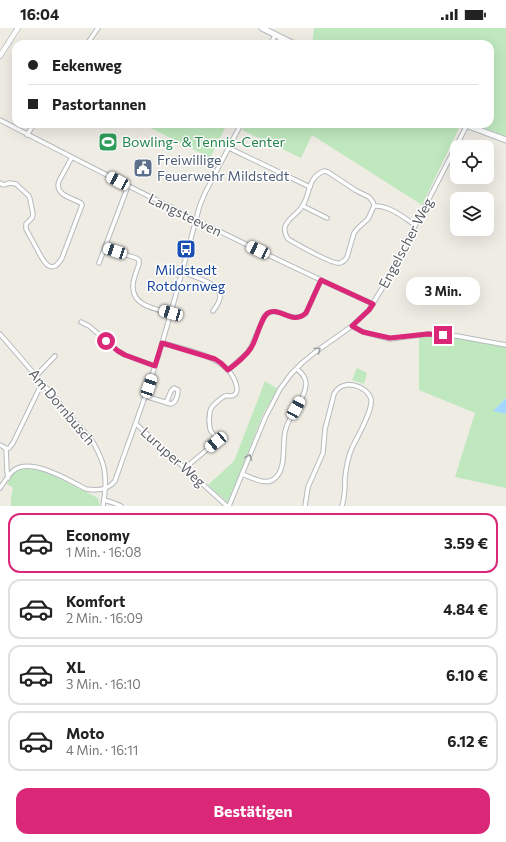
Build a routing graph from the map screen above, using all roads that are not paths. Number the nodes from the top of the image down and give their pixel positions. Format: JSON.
{"nodes":[{"id":1,"x":18,"y":28,"type":"edge"},
{"id":2,"x":94,"y":28,"type":"edge"},
{"id":3,"x":98,"y":28,"type":"edge"},
{"id":4,"x":262,"y":28,"type":"edge"},
{"id":5,"x":275,"y":35,"type":"junction"},
{"id":6,"x":93,"y":36,"type":"junction"},
{"id":7,"x":281,"y":38,"type":"joint"},
{"id":8,"x":90,"y":40,"type":"edge"},
{"id":9,"x":273,"y":40,"type":"edge"},
{"id":10,"x":285,"y":40,"type":"edge"},
{"id":11,"x":0,"y":56,"type":"edge"},
{"id":12,"x":0,"y":120,"type":"edge"},
{"id":13,"x":12,"y":126,"type":"edge"},
{"id":14,"x":15,"y":128,"type":"edge"},
{"id":15,"x":31,"y":128,"type":"edge"},
{"id":16,"x":239,"y":128,"type":"edge"},
{"id":17,"x":464,"y":128,"type":"edge"},
{"id":18,"x":473,"y":128,"type":"edge"},
{"id":19,"x":27,"y":134,"type":"junction"},
{"id":20,"x":506,"y":140,"type":"edge"},
{"id":21,"x":229,"y":148,"type":"junction"},
{"id":22,"x":72,"y":157,"type":"junction"},
{"id":23,"x":0,"y":183,"type":"edge"},
{"id":24,"x":128,"y":186,"type":"junction"},
{"id":25,"x":310,"y":187,"type":"junction"},
{"id":26,"x":303,"y":206,"type":"junction"},
{"id":27,"x":374,"y":206,"type":"junction"},
{"id":28,"x":327,"y":218,"type":"dead end"},
{"id":29,"x":196,"y":220,"type":"junction"},
{"id":30,"x":415,"y":225,"type":"junction"},
{"id":31,"x":105,"y":248,"type":"junction"},
{"id":32,"x":99,"y":263,"type":"dead end"},
{"id":33,"x":182,"y":272,"type":"junction"},
{"id":34,"x":321,"y":280,"type":"junction"},
{"id":35,"x":373,"y":304,"type":"junction"},
{"id":36,"x":213,"y":311,"type":"dead end"},
{"id":37,"x":171,"y":313,"type":"junction"},
{"id":38,"x":81,"y":322,"type":"dead end"},
{"id":39,"x":352,"y":326,"type":"junction"},
{"id":40,"x":0,"y":334,"type":"edge"},
{"id":41,"x":162,"y":343,"type":"junction"},
{"id":42,"x":506,"y":345,"type":"edge"},
{"id":43,"x":55,"y":356,"type":"dead end"},
{"id":44,"x":155,"y":366,"type":"junction"},
{"id":45,"x":296,"y":369,"type":"junction"},
{"id":46,"x":228,"y":370,"type":"junction"},
{"id":47,"x":36,"y":376,"type":"junction"},
{"id":48,"x":42,"y":383,"type":"junction"},
{"id":49,"x":145,"y":396,"type":"junction"},
{"id":50,"x":166,"y":403,"type":"dead end"},
{"id":51,"x":136,"y":424,"type":"junction"},
{"id":52,"x":0,"y":444,"type":"edge"},
{"id":53,"x":6,"y":449,"type":"junction"},
{"id":54,"x":185,"y":468,"type":"junction"},
{"id":55,"x":242,"y":474,"type":"junction"},
{"id":56,"x":8,"y":478,"type":"junction"},
{"id":57,"x":0,"y":488,"type":"edge"},
{"id":58,"x":105,"y":489,"type":"junction"},
{"id":59,"x":104,"y":500,"type":"junction"},
{"id":60,"x":103,"y":506,"type":"edge"},
{"id":61,"x":121,"y":506,"type":"edge"},
{"id":62,"x":228,"y":506,"type":"edge"},
{"id":63,"x":305,"y":506,"type":"edge"},
{"id":64,"x":342,"y":506,"type":"edge"}],
"edges":[{"from":1,"to":11,"type":"street"},
{"from":2,"to":6,"type":"street"},
{"from":3,"to":6,"type":"street"},
{"from":4,"to":5,"type":"main road"},
{"from":5,"to":7,"type":"main road"},
{"from":5,"to":9,"type":"street"},
{"from":6,"to":8,"type":"street"},
{"from":7,"to":10,"type":"main road"},
{"from":12,"to":13,"type":"street","name":"Langsteeven"},
{"from":14,"to":19,"type":"street","name":"Langsteeven"},
{"from":15,"to":19,"type":"street"},
{"from":16,"to":21,"type":"street"},
{"from":17,"to":30,"type":"street","name":"Engelscher Weg"},
{"from":18,"to":20,"type":"main road"},
{"from":19,"to":22,"type":"street","name":"Langsteeven"},
{"from":21,"to":25,"type":"street"},
{"from":21,"to":29,"type":"street"},
{"from":22,"to":23,"type":"street"},
{"from":22,"to":24,"type":"street","name":"Langsteeven"},
{"from":24,"to":29,"type":"street","name":"Langsteeven"},
{"from":24,"to":31,"type":"street"},
{"from":25,"to":26,"type":"street"},
{"from":25,"to":27,"type":"street"},
{"from":26,"to":27,"type":"street"},
{"from":26,"to":28,"type":"street"},
{"from":27,"to":30,"type":"street"},
{"from":29,"to":33,"type":"street"},
{"from":29,"to":34,"type":"street","name":"Langsteeven"},
{"from":30,"to":35,"type":"street","name":"Engelscher Weg"},
{"from":31,"to":32,"type":"street"},
{"from":31,"to":37,"type":"street"},
{"from":33,"to":36,"type":"street"},
{"from":33,"to":37,"type":"street"},
{"from":34,"to":35,"type":"street","name":"Langsteeven"},
{"from":34,"to":46,"type":"street"},
{"from":35,"to":39,"type":"street","name":"Engelscher Weg"},
{"from":37,"to":41,"type":"street"},
{"from":38,"to":44,"type":"street"},
{"from":39,"to":42,"type":"street"},
{"from":45,"to":39,"type":"street","name":"Engelscher Weg","one_way":true},
{"from":40,"to":47,"type":"street","name":"Am Dornbusch"},
{"from":41,"to":44,"type":"street"},
{"from":41,"to":46,"type":"street"},
{"from":43,"to":47,"type":"street"},
{"from":44,"to":49,"type":"street"},
{"from":55,"to":45,"type":"street","name":"Engelscher Weg","one_way":true},
{"from":45,"to":55,"type":"street"},
{"from":46,"to":54,"type":"street"},
{"from":47,"to":48,"type":"street","name":"Am Dornbusch"},
{"from":48,"to":53,"type":"street"},
{"from":48,"to":58,"type":"street","name":"Am Dornbusch"},
{"from":49,"to":50,"type":"street"},
{"from":49,"to":51,"type":"street"},
{"from":51,"to":54,"type":"street","name":"Luruper Weg"},
{"from":51,"to":58,"type":"street"},
{"from":52,"to":53,"type":"street"},
{"from":53,"to":56,"type":"street"},
{"from":54,"to":62,"type":"street","name":"Luruper Weg"},
{"from":55,"to":62,"type":"street","name":"Engelscher Weg"},
{"from":56,"to":57,"type":"street"},
{"from":56,"to":58,"type":"street"},
{"from":58,"to":59,"type":"street","name":"Am Dornbusch"},
{"from":59,"to":60,"type":"street","name":"Am Dornbusch"},
{"from":59,"to":61,"type":"street"},
{"from":63,"to":64,"type":"street"}]}
